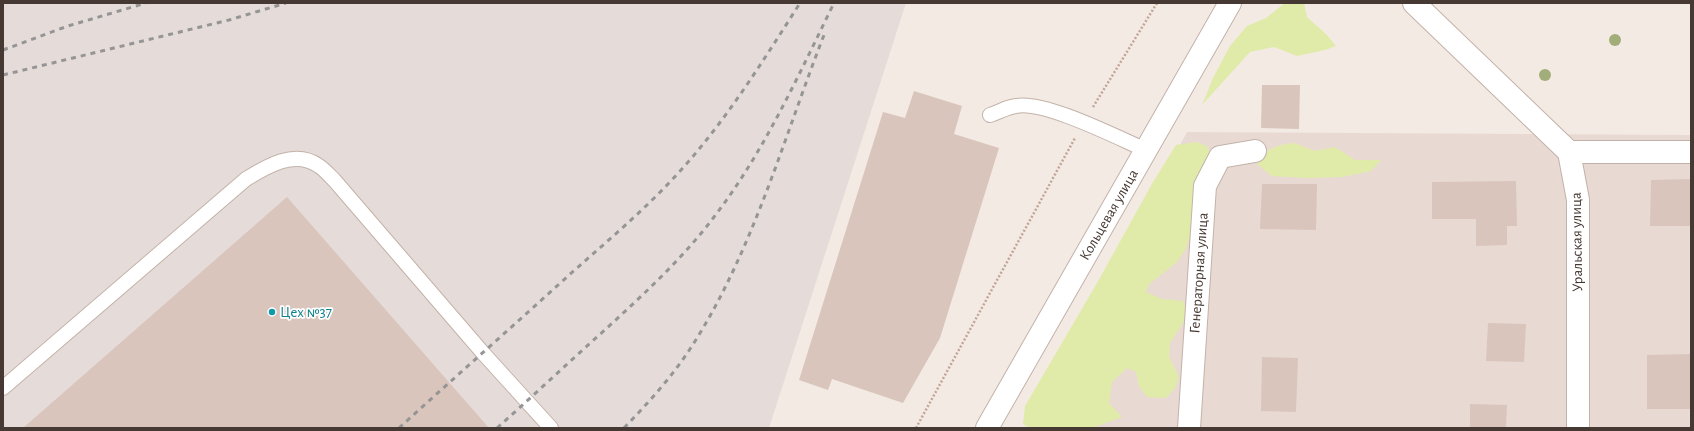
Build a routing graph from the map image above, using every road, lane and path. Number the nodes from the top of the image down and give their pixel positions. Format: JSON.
{"nodes":[{"id":1,"x":1157,"y":3,"type":"edge"},
{"id":2,"x":1230,"y":3,"type":"edge"},
{"id":3,"x":1414,"y":3,"type":"edge"},
{"id":4,"x":990,"y":115,"type":"dead end"},
{"id":5,"x":1083,"y":123,"type":"junction"},
{"id":6,"x":1146,"y":150,"type":"junction"},
{"id":7,"x":1255,"y":151,"type":"dead end"},
{"id":8,"x":1570,"y":152,"type":"junction"},
{"id":9,"x":1691,"y":152,"type":"edge"},
{"id":10,"x":3,"y":388,"type":"edge"},
{"id":11,"x":550,"y":428,"type":"edge"},
{"id":12,"x":916,"y":428,"type":"edge"},
{"id":13,"x":987,"y":428,"type":"edge"},
{"id":14,"x":1189,"y":428,"type":"edge"},
{"id":15,"x":1578,"y":428,"type":"edge"}],
"edges":[{"from":1,"to":5,"type":"path"},
{"from":2,"to":6,"type":"street","name":"Кольцевая улица"},
{"from":3,"to":8,"type":"street"},
{"from":4,"to":5,"type":"lane"},
{"from":5,"to":6,"type":"lane"},
{"from":5,"to":12,"type":"path"},
{"from":6,"to":13,"type":"street","name":"Кольцевая улица"},
{"from":7,"to":14,"type":"street","name":"Генераторная улица"},
{"from":8,"to":9,"type":"street"},
{"from":8,"to":15,"type":"street","name":"Уральская улица"},
{"from":10,"to":11,"type":"lane"}]}
